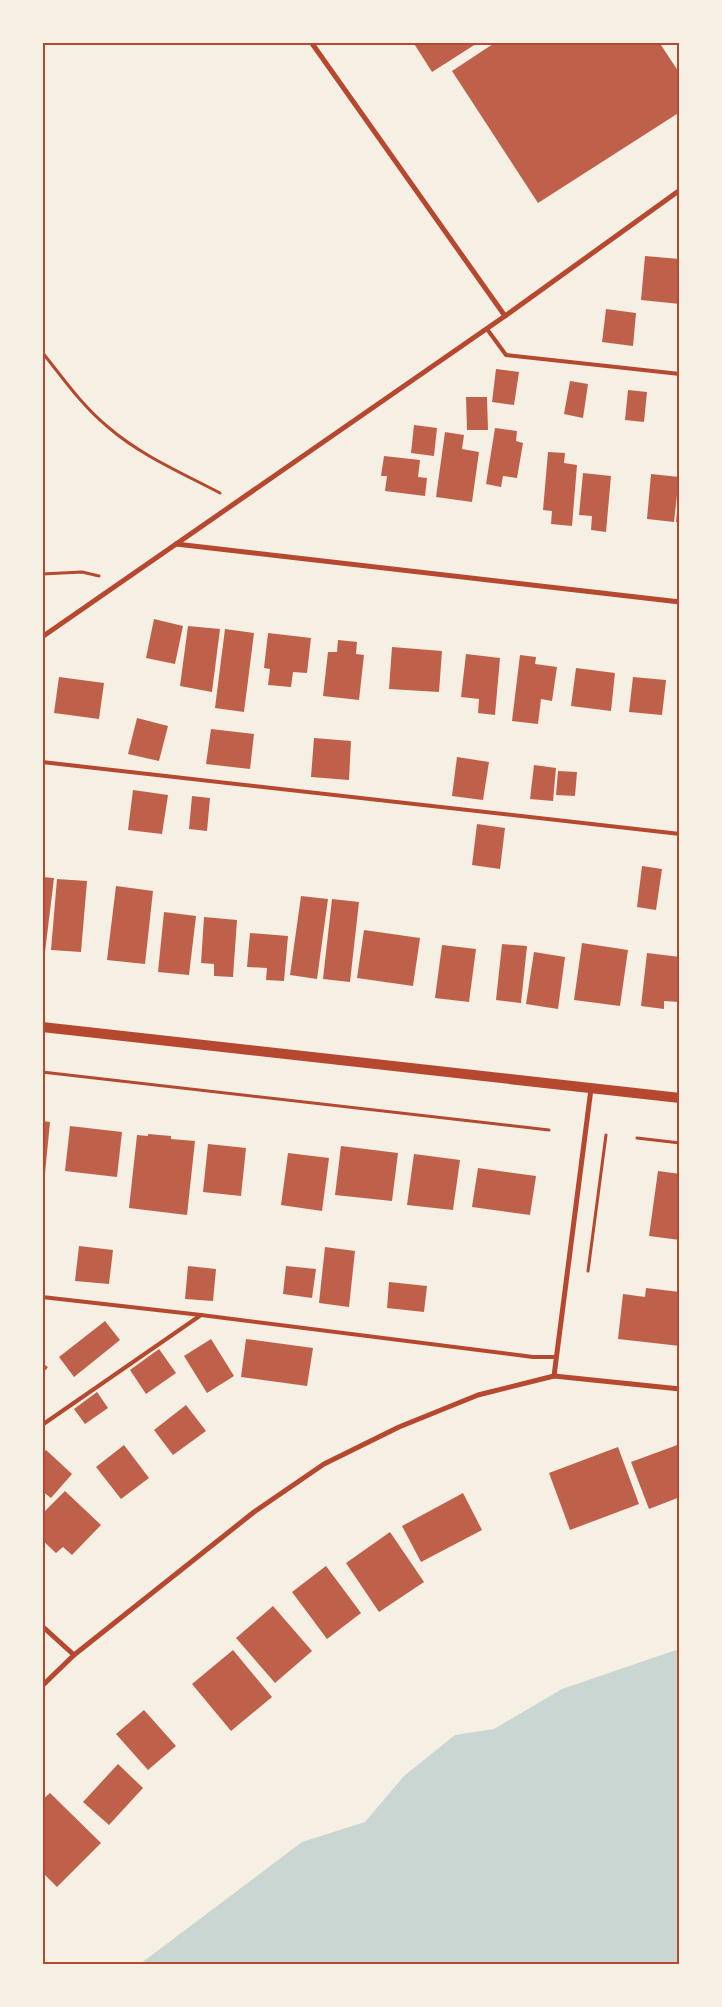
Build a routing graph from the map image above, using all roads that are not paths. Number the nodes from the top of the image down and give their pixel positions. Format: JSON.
{"nodes":[{"id":1,"x":311,"y":42,"type":"edge"},
{"id":2,"x":680,"y":190,"type":"edge"},
{"id":3,"x":505,"y":316,"type":"junction"},
{"id":4,"x":487,"y":329,"type":"junction"},
{"id":5,"x":680,"y":374,"type":"edge"},
{"id":6,"x":175,"y":544,"type":"junction"},
{"id":7,"x":680,"y":602,"type":"edge"},
{"id":8,"x":42,"y":637,"type":"edge"},
{"id":9,"x":42,"y":762,"type":"edge"},
{"id":10,"x":680,"y":834,"type":"edge"},
{"id":11,"x":42,"y":1027,"type":"edge"},
{"id":12,"x":591,"y":1089,"type":"junction"},
{"id":13,"x":680,"y":1098,"type":"edge"},
{"id":14,"x":42,"y":1297,"type":"edge"},
{"id":15,"x":201,"y":1315,"type":"junction"},
{"id":16,"x":556,"y":1358,"type":"junction"},
{"id":17,"x":554,"y":1376,"type":"junction"},
{"id":18,"x":680,"y":1389,"type":"edge"},
{"id":19,"x":42,"y":1425,"type":"edge"},
{"id":20,"x":42,"y":1626,"type":"edge"},
{"id":21,"x":74,"y":1655,"type":"junction"},
{"id":22,"x":42,"y":1686,"type":"edge"}],
"edges":[{"from":1,"to":3,"type":"street"},
{"from":2,"to":3,"type":"street"},
{"from":3,"to":4,"type":"street"},
{"from":4,"to":5,"type":"lane"},
{"from":4,"to":6,"type":"street"},
{"from":6,"to":7,"type":"street"},
{"from":6,"to":8,"type":"street"},
{"from":9,"to":10,"type":"lane"},
{"from":11,"to":12,"type":"main road"},
{"from":12,"to":13,"type":"main road"},
{"from":12,"to":16,"type":"street"},
{"from":14,"to":15,"type":"lane"},
{"from":15,"to":16,"type":"lane"},
{"from":15,"to":19,"type":"lane"},
{"from":16,"to":17,"type":"street"},
{"from":17,"to":18,"type":"street"},
{"from":17,"to":21,"type":"street"},
{"from":20,"to":21,"type":"street"},
{"from":21,"to":22,"type":"street"}]}
